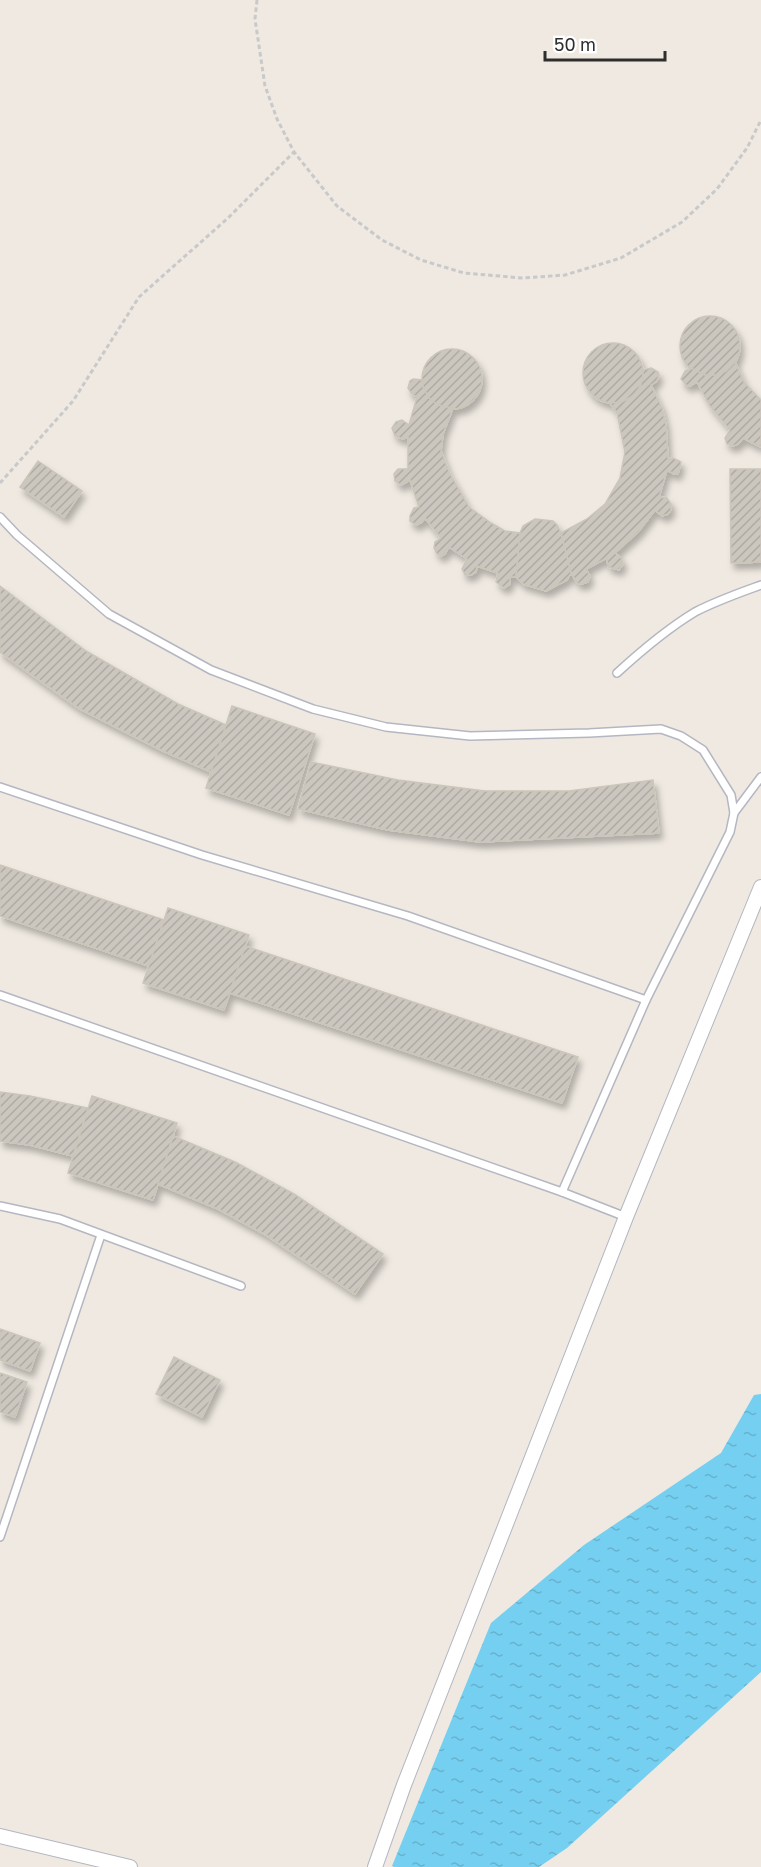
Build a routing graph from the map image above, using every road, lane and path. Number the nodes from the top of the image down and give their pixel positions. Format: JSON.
{"nodes":[{"id":1,"x":257,"y":0,"type":"edge"},
{"id":2,"x":761,"y":120,"type":"edge"},
{"id":3,"x":294,"y":152,"type":"junction"},
{"id":4,"x":0,"y":483,"type":"edge"},
{"id":5,"x":0,"y":516,"type":"edge"},
{"id":6,"x":761,"y":585,"type":"edge"},
{"id":7,"x":616,"y":673,"type":"dead end"},
{"id":8,"x":761,"y":777,"type":"edge"},
{"id":9,"x":0,"y":787,"type":"edge"},
{"id":10,"x":734,"y":813,"type":"junction"},
{"id":11,"x":761,"y":888,"type":"edge"},
{"id":12,"x":0,"y":994,"type":"edge"},
{"id":13,"x":645,"y":1000,"type":"junction"},
{"id":14,"x":562,"y":1192,"type":"junction"},
{"id":15,"x":0,"y":1206,"type":"edge"},
{"id":16,"x":626,"y":1217,"type":"junction"},
{"id":17,"x":101,"y":1235,"type":"junction"},
{"id":18,"x":241,"y":1286,"type":"dead end"},
{"id":19,"x":0,"y":1537,"type":"edge"},
{"id":20,"x":0,"y":1836,"type":"edge"},
{"id":21,"x":130,"y":1867,"type":"edge"},
{"id":22,"x":375,"y":1867,"type":"edge"}],
"edges":[{"from":1,"to":3,"type":"path"},
{"from":2,"to":3,"type":"path"},
{"from":3,"to":4,"type":"path"},
{"from":5,"to":10,"type":"lane"},
{"from":6,"to":7,"type":"lane"},
{"from":8,"to":10,"type":"lane"},
{"from":9,"to":13,"type":"lane"},
{"from":10,"to":13,"type":"lane"},
{"from":11,"to":16,"type":"street"},
{"from":12,"to":14,"type":"lane"},
{"from":13,"to":14,"type":"lane"},
{"from":14,"to":16,"type":"lane"},
{"from":15,"to":17,"type":"lane"},
{"from":16,"to":22,"type":"street"},
{"from":17,"to":18,"type":"lane"},
{"from":17,"to":19,"type":"lane"},
{"from":20,"to":21,"type":"street"}]}
